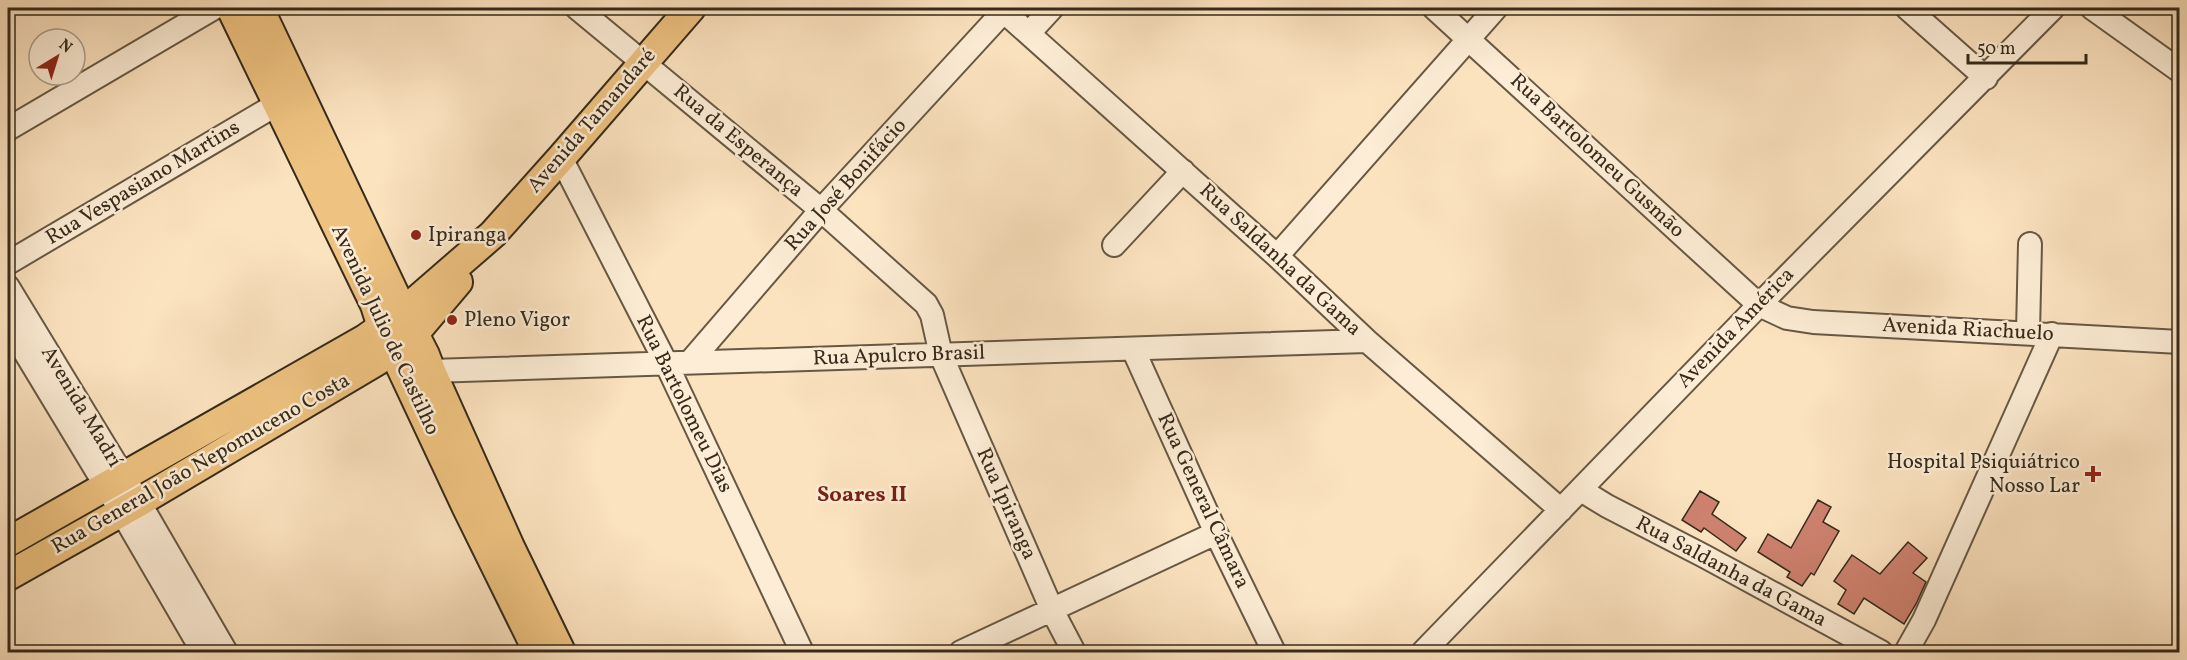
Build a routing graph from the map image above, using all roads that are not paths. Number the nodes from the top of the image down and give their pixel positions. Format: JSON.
{"nodes":[{"id":1,"x":214,"y":8,"type":"edge"},
{"id":2,"x":231,"y":8,"type":"edge"},
{"id":3,"x":259,"y":8,"type":"edge"},
{"id":4,"x":577,"y":8,"type":"edge"},
{"id":5,"x":691,"y":8,"type":"edge"},
{"id":6,"x":1052,"y":8,"type":"edge"},
{"id":7,"x":1434,"y":8,"type":"edge"},
{"id":8,"x":1496,"y":8,"type":"edge"},
{"id":9,"x":1907,"y":8,"type":"edge"},
{"id":10,"x":2053,"y":8,"type":"edge"},
{"id":11,"x":2092,"y":8,"type":"edge"},
{"id":12,"x":1002,"y":9,"type":"edge"},
{"id":13,"x":1030,"y":32,"type":"junction"},
{"id":14,"x":1468,"y":38,"type":"junction"},
{"id":15,"x":644,"y":62,"type":"junction"},
{"id":16,"x":2180,"y":71,"type":"edge"},
{"id":17,"x":1986,"y":78,"type":"junction"},
{"id":18,"x":279,"y":103,"type":"junction"},
{"id":19,"x":8,"y":129,"type":"edge"},
{"id":20,"x":561,"y":158,"type":"junction"},
{"id":21,"x":1183,"y":171,"type":"junction"},
{"id":22,"x":820,"y":210,"type":"junction"},
{"id":23,"x":2030,"y":244,"type":"dead end"},
{"id":24,"x":1114,"y":245,"type":"dead end"},
{"id":25,"x":1277,"y":256,"type":"junction"},
{"id":26,"x":8,"y":263,"type":"edge"},
{"id":27,"x":8,"y":287,"type":"edge"},
{"id":28,"x":1759,"y":305,"type":"junction"},
{"id":29,"x":8,"y":324,"type":"edge"},
{"id":30,"x":398,"y":331,"type":"junction"},
{"id":31,"x":2028,"y":332,"type":"junction"},
{"id":32,"x":2052,"y":334,"type":"junction"},
{"id":33,"x":1367,"y":341,"type":"junction"},
{"id":34,"x":2180,"y":342,"type":"edge"},
{"id":35,"x":351,"y":346,"type":"junction"},
{"id":36,"x":1133,"y":349,"type":"junction"},
{"id":37,"x":941,"y":355,"type":"junction"},
{"id":38,"x":690,"y":362,"type":"junction"},
{"id":39,"x":666,"y":363,"type":"junction"},
{"id":40,"x":431,"y":371,"type":"junction"},
{"id":41,"x":249,"y":435,"type":"junction"},
{"id":42,"x":114,"y":481,"type":"junction"},
{"id":43,"x":1581,"y":490,"type":"junction"},
{"id":44,"x":130,"y":506,"type":"junction"},
{"id":45,"x":1561,"y":510,"type":"junction"},
{"id":46,"x":1216,"y":533,"type":"junction"},
{"id":47,"x":8,"y":542,"type":"edge"},
{"id":48,"x":8,"y":576,"type":"edge"},
{"id":49,"x":1052,"y":610,"type":"junction"},
{"id":50,"x":540,"y":651,"type":"edge"},
{"id":51,"x":203,"y":652,"type":"edge"},
{"id":52,"x":226,"y":652,"type":"edge"},
{"id":53,"x":802,"y":652,"type":"edge"},
{"id":54,"x":961,"y":652,"type":"edge"},
{"id":55,"x":1074,"y":652,"type":"edge"},
{"id":56,"x":1274,"y":652,"type":"edge"},
{"id":57,"x":1423,"y":652,"type":"edge"},
{"id":58,"x":1881,"y":652,"type":"edge"},
{"id":59,"x":1906,"y":652,"type":"edge"}],
"edges":[{"from":1,"to":19,"type":"street"},
{"from":2,"to":18,"type":"main road","name":"Avenida Julio de Castilho"},
{"from":3,"to":30,"type":"main road","name":"Avenida Julio de Castilho"},
{"from":4,"to":15,"type":"street","name":"Rua da Esperança"},
{"from":5,"to":15,"type":"main road","name":"Avenida Tamandaré"},
{"from":6,"to":13,"type":"street"},
{"from":7,"to":14,"type":"street","name":"Rua Bartolomeu Gusmão"},
{"from":8,"to":14,"type":"street"},
{"from":9,"to":17,"type":"street"},
{"from":10,"to":17,"type":"street","name":"Avenida América"},
{"from":11,"to":16,"type":"street"},
{"from":12,"to":13,"type":"street","name":"Rua Saldanha da Gama"},
{"from":12,"to":22,"type":"street","name":"Rua José Bonifácio"},
{"from":13,"to":21,"type":"street","name":"Rua Saldanha da Gama"},
{"from":14,"to":25,"type":"street"},
{"from":14,"to":28,"type":"street","name":"Rua Bartolomeu Gusmão"},
{"from":15,"to":20,"type":"main road","name":"Avenida Tamandaré"},
{"from":15,"to":22,"type":"street","name":"Rua da Esperança"},
{"from":17,"to":28,"type":"street","name":"Avenida América"},
{"from":18,"to":26,"type":"street","name":"Rua Vespasiano Martins"},
{"from":18,"to":30,"type":"main road","name":"Avenida Julio de Castilho"},
{"from":20,"to":30,"type":"main road","name":"Avenida Tamandaré"},
{"from":20,"to":39,"type":"street","name":"Rua Bartolomeu Dias"},
{"from":21,"to":24,"type":"street"},
{"from":21,"to":25,"type":"street","name":"Rua Saldanha da Gama"},
{"from":22,"to":37,"type":"street","name":"Rua da Esperança"},
{"from":22,"to":38,"type":"street","name":"Rua José Bonifácio"},
{"from":23,"to":31,"type":"street"},
{"from":25,"to":33,"type":"street","name":"Rua Saldanha da Gama"},
{"from":27,"to":42,"type":"street","name":"Avenida Madrí"},
{"from":28,"to":31,"type":"street","name":"Avenida Riachuelo"},
{"from":28,"to":43,"type":"street","name":"Avenida América"},
{"from":29,"to":42,"type":"street","name":"Avenida Madrí"},
{"from":30,"to":35,"type":"main road","name":"Rua General João Nepomuceno Costa"},
{"from":30,"to":40,"type":"main road","name":"Avenida Julio de Castilho"},
{"from":30,"to":41,"type":"main road","name":"Rua General João Nepomuceno Costa"},
{"from":30,"to":50,"type":"main road","name":"Avenida Julio de Castilho"},
{"from":31,"to":32,"type":"street","name":"Avenida Riachuelo"},
{"from":32,"to":34,"type":"street","name":"Avenida Riachuelo"},
{"from":32,"to":59,"type":"street"},
{"from":33,"to":36,"type":"street","name":"Rua Apulcro Brasil"},
{"from":33,"to":45,"type":"street","name":"Rua Saldanha da Gama"},
{"from":35,"to":41,"type":"main road"},
{"from":35,"to":42,"type":"main road","name":"Rua General João Nepomuceno Costa"},
{"from":36,"to":37,"type":"street","name":"Rua Apulcro Brasil"},
{"from":36,"to":46,"type":"street","name":"Rua General Câmara"},
{"from":37,"to":38,"type":"street","name":"Rua Apulcro Brasil"},
{"from":37,"to":49,"type":"street","name":"Rua Ipiranga"},
{"from":38,"to":39,"type":"street","name":"Rua Apulcro Brasil"},
{"from":39,"to":40,"type":"street","name":"Rua Apulcro Brasil"},
{"from":39,"to":53,"type":"street","name":"Rua Bartolomeu Dias"},
{"from":40,"to":50,"type":"main road","name":"Avenida Julio de Castilho"},
{"from":41,"to":44,"type":"main road","name":"Rua General João Nepomuceno Costa"},
{"from":42,"to":44,"type":"street","name":"Avenida Madrí"},
{"from":42,"to":47,"type":"main road","name":"Rua General João Nepomuceno Costa"},
{"from":43,"to":45,"type":"street","name":"Avenida América"},
{"from":43,"to":58,"type":"street","name":"Rua Saldanha da Gama"},
{"from":44,"to":48,"type":"main road","name":"Rua General João Nepomuceno Costa"},
{"from":44,"to":51,"type":"street","name":"Avenida Madrí"},
{"from":44,"to":52,"type":"street","name":"Avenida Madrí"},
{"from":45,"to":57,"type":"street","name":"Avenida América"},
{"from":46,"to":49,"type":"street"},
{"from":46,"to":56,"type":"street","name":"Rua General Câmara"},
{"from":49,"to":54,"type":"street"},
{"from":49,"to":55,"type":"street","name":"Rua Ipiranga"}]}
